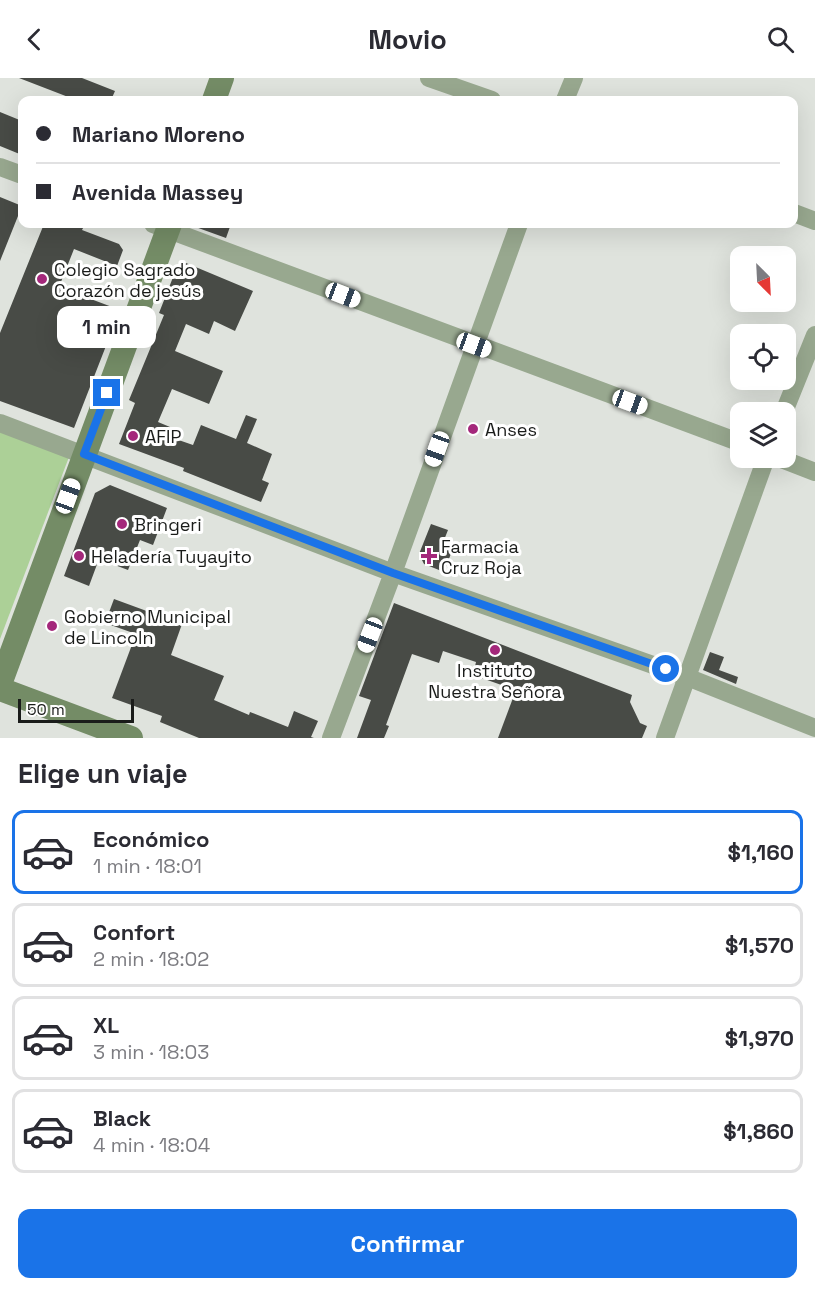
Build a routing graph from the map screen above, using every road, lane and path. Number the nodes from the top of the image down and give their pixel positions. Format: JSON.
{"nodes":[{"id":1,"x":222,"y":78,"type":"edge"},
{"id":2,"x":429,"y":78,"type":"edge"},
{"id":3,"x":574,"y":78,"type":"edge"},
{"id":4,"x":215,"y":96,"type":"edge"},
{"id":5,"x":481,"y":96,"type":"edge"},
{"id":6,"x":567,"y":96,"type":"edge"},
{"id":7,"x":0,"y":167,"type":"edge"},
{"id":8,"x":18,"y":174,"type":"edge"},
{"id":9,"x":798,"y":215,"type":"edge"},
{"id":10,"x":815,"y":221,"type":"edge"},
{"id":11,"x":163,"y":228,"type":"edge"},
{"id":12,"x":172,"y":228,"type":"edge"},
{"id":13,"x":518,"y":228,"type":"edge"},
{"id":14,"x":815,"y":335,"type":"edge"},
{"id":15,"x":474,"y":345,"type":"junction"},
{"id":16,"x":788,"y":402,"type":"edge"},
{"id":17,"x":0,"y":423,"type":"edge"},
{"id":18,"x":730,"y":439,"type":"edge"},
{"id":19,"x":84,"y":454,"type":"junction"},
{"id":20,"x":796,"y":465,"type":"edge"},
{"id":21,"x":762,"y":468,"type":"edge"},
{"id":22,"x":815,"y":472,"type":"edge"},
{"id":23,"x":393,"y":573,"type":"junction"},
{"id":24,"x":687,"y":677,"type":"junction"},
{"id":25,"x":0,"y":686,"type":"edge"},
{"id":26,"x":815,"y":728,"type":"edge"},
{"id":27,"x":131,"y":738,"type":"edge"},
{"id":28,"x":331,"y":738,"type":"edge"},
{"id":29,"x":665,"y":738,"type":"edge"}],
"edges":[{"from":1,"to":4,"type":"main road"},
{"from":2,"to":5,"type":"street"},
{"from":3,"to":6,"type":"street"},
{"from":7,"to":8,"type":"street"},
{"from":9,"to":10,"type":"street"},
{"from":11,"to":19,"type":"main road"},
{"from":12,"to":15,"type":"street"},
{"from":13,"to":15,"type":"street"},
{"from":14,"to":16,"type":"street"},
{"from":15,"to":18,"type":"street"},
{"from":15,"to":23,"type":"street"},
{"from":17,"to":19,"type":"street"},
{"from":19,"to":23,"type":"street"},
{"from":19,"to":25,"type":"main road"},
{"from":20,"to":22,"type":"street"},
{"from":21,"to":24,"type":"street"},
{"from":23,"to":24,"type":"street"},
{"from":23,"to":28,"type":"street"},
{"from":24,"to":26,"type":"street"},
{"from":24,"to":29,"type":"street"},
{"from":25,"to":27,"type":"main road"}]}
